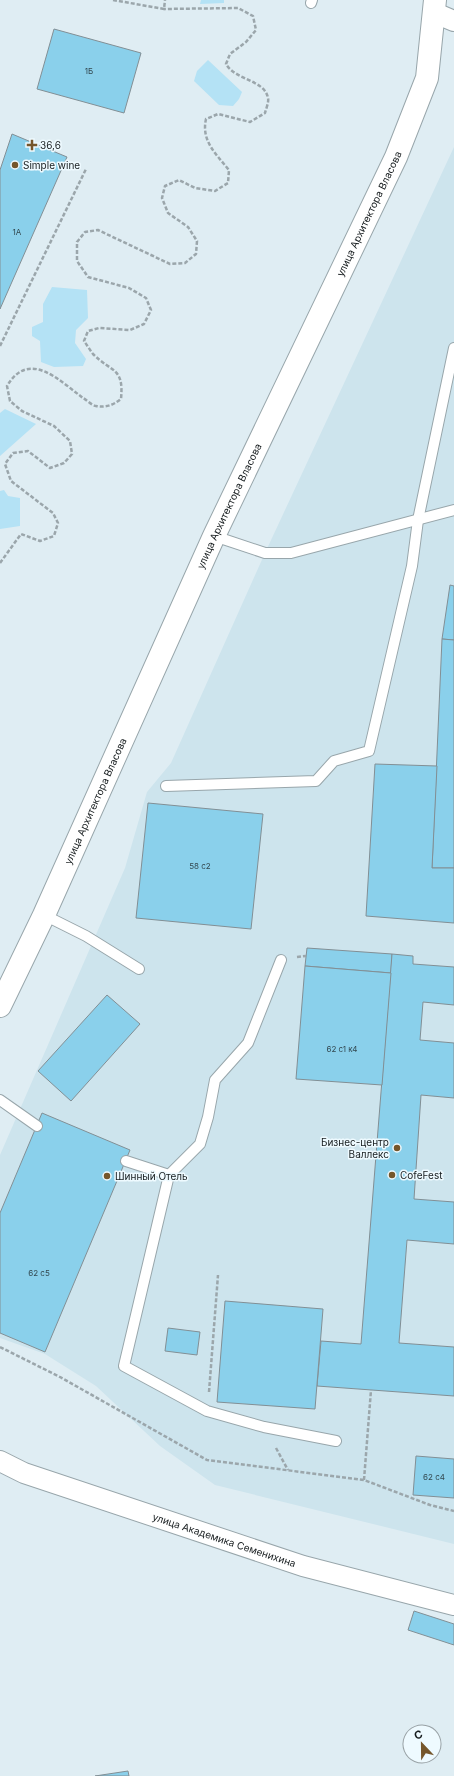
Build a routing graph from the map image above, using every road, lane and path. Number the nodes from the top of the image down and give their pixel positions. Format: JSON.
{"nodes":[{"id":1,"x":113,"y":0,"type":"edge"},
{"id":2,"x":165,"y":0,"type":"edge"},
{"id":3,"x":164,"y":9,"type":"junction"},
{"id":4,"x":445,"y":11,"type":"edge"},
{"id":5,"x":86,"y":169,"type":"dead end"},
{"id":6,"x":0,"y":346,"type":"edge"},
{"id":7,"x":454,"y":348,"type":"edge"},
{"id":8,"x":454,"y":510,"type":"edge"},
{"id":9,"x":418,"y":520,"type":"junction"},
{"id":10,"x":214,"y":536,"type":"junction"},
{"id":11,"x":0,"y":564,"type":"edge"},
{"id":12,"x":166,"y":786,"type":"dead end"},
{"id":13,"x":44,"y":915,"type":"junction"},
{"id":14,"x":281,"y":960,"type":"dead end"},
{"id":15,"x":139,"y":969,"type":"dead end"},
{"id":16,"x":0,"y":1006,"type":"edge"},
{"id":17,"x":0,"y":1100,"type":"edge"},
{"id":18,"x":37,"y":1126,"type":"dead end"},
{"id":19,"x":126,"y":1161,"type":"dead end"},
{"id":20,"x":169,"y":1175,"type":"junction"},
{"id":21,"x":218,"y":1275,"type":"dead end"},
{"id":22,"x":0,"y":1347,"type":"edge"},
{"id":23,"x":371,"y":1390,"type":"dead end"},
{"id":24,"x":207,"y":1412,"type":"junction"},
{"id":25,"x":336,"y":1441,"type":"dead end"},
{"id":26,"x":0,"y":1461,"type":"edge"},
{"id":27,"x":364,"y":1480,"type":"junction"},
{"id":28,"x":454,"y":1511,"type":"edge"},
{"id":29,"x":454,"y":1605,"type":"edge"}],
"edges":[{"from":1,"to":3,"type":"path"},
{"from":2,"to":3,"type":"path"},
{"from":3,"to":11,"type":"path"},
{"from":4,"to":10,"type":"street","name":"улица Архитектора Власова"},
{"from":5,"to":6,"type":"path"},
{"from":7,"to":9,"type":"lane"},
{"from":8,"to":9,"type":"lane"},
{"from":9,"to":10,"type":"lane"},
{"from":9,"to":12,"type":"lane"},
{"from":10,"to":13,"type":"street","name":"улица Архитектора Власова"},
{"from":13,"to":15,"type":"lane"},
{"from":13,"to":16,"type":"street","name":"улица Архитектора Власова"},
{"from":14,"to":20,"type":"lane"},
{"from":17,"to":18,"type":"lane"},
{"from":19,"to":20,"type":"lane"},
{"from":20,"to":24,"type":"lane"},
{"from":21,"to":24,"type":"path"},
{"from":22,"to":27,"type":"path"},
{"from":23,"to":27,"type":"path"},
{"from":24,"to":25,"type":"lane"},
{"from":26,"to":29,"type":"street","name":"улица Академика Семенихина"},
{"from":27,"to":28,"type":"path"}]}
